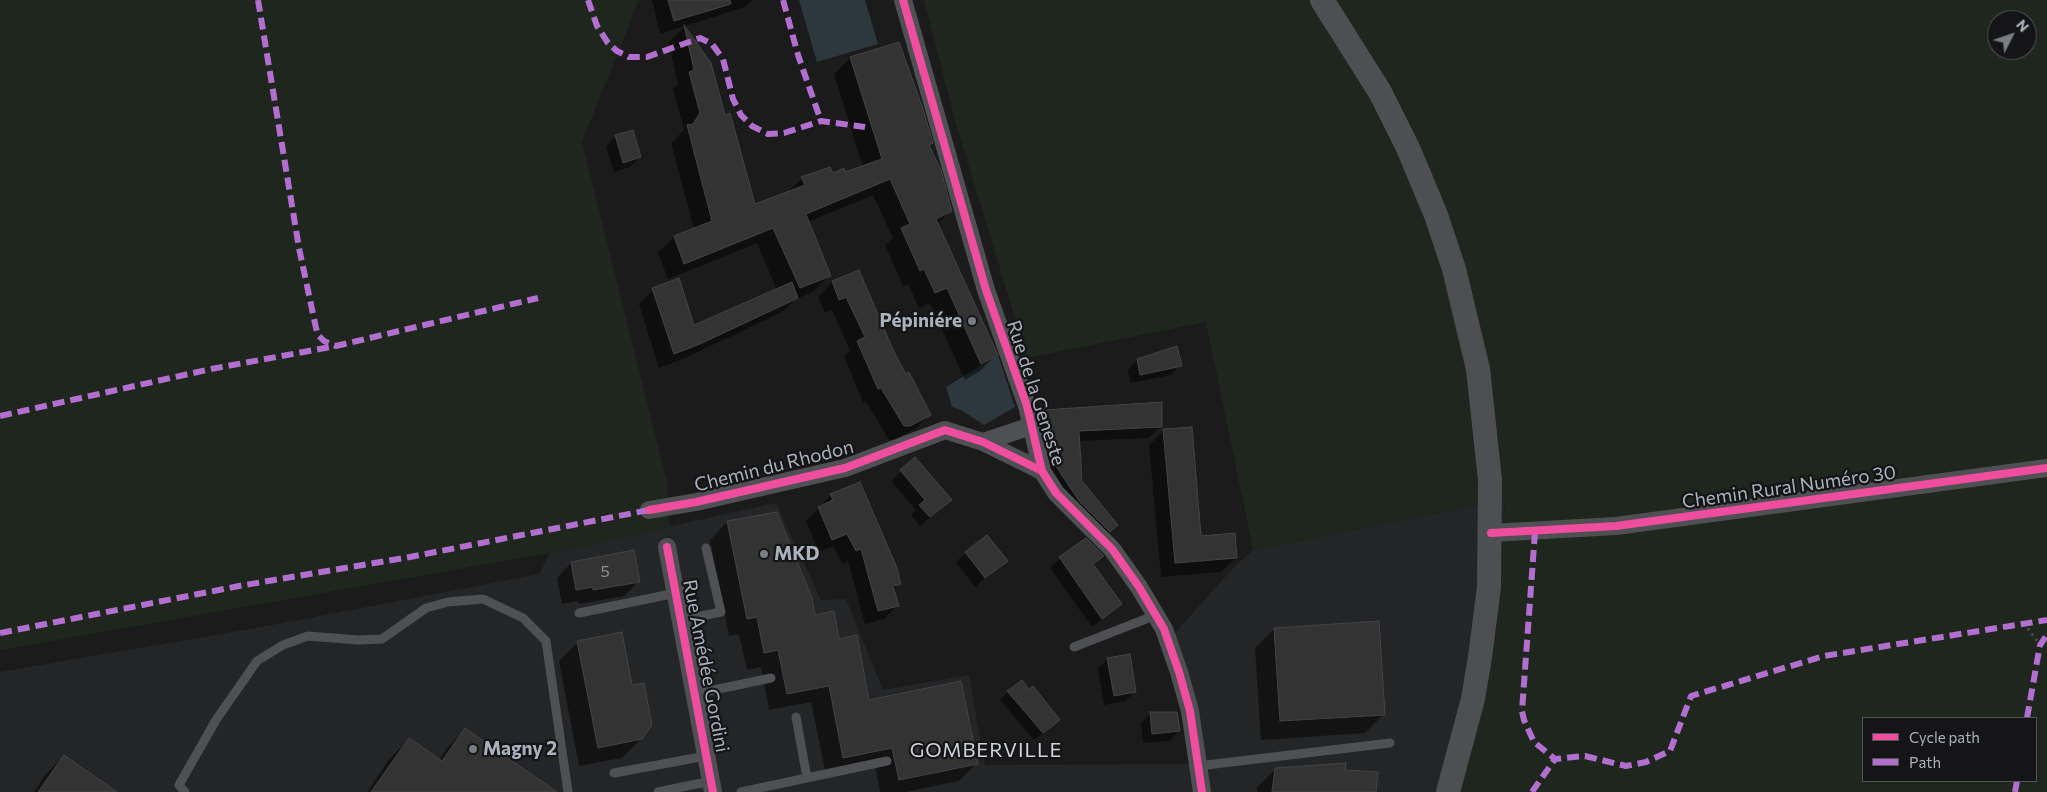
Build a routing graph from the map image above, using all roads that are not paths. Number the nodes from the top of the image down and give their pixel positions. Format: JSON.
{"nodes":[{"id":1,"x":903,"y":0,"type":"edge"},
{"id":2,"x":1322,"y":0,"type":"edge"},
{"id":3,"x":1031,"y":426,"type":"junction"},
{"id":4,"x":983,"y":442,"type":"junction"},
{"id":5,"x":2047,"y":468,"type":"edge"},
{"id":6,"x":1042,"y":471,"type":"junction"},
{"id":7,"x":649,"y":510,"type":"dead end"},
{"id":8,"x":1491,"y":533,"type":"junction"},
{"id":9,"x":667,"y":547,"type":"dead end"},
{"id":10,"x":706,"y":548,"type":"dead end"},
{"id":11,"x":676,"y":593,"type":"junction"},
{"id":12,"x":579,"y":613,"type":"dead end"},
{"id":13,"x":1156,"y":616,"type":"junction"},
{"id":14,"x":681,"y":620,"type":"junction"},
{"id":15,"x":1074,"y":647,"type":"dead end"},
{"id":16,"x":771,"y":678,"type":"dead end"},
{"id":17,"x":694,"y":694,"type":"junction"},
{"id":18,"x":796,"y":717,"type":"dead end"},
{"id":19,"x":1390,"y":743,"type":"dead end"},
{"id":20,"x":706,"y":756,"type":"junction"},
{"id":21,"x":888,"y":761,"type":"dead end"},
{"id":22,"x":1198,"y":766,"type":"junction"},
{"id":23,"x":614,"y":773,"type":"dead end"},
{"id":24,"x":806,"y":778,"type":"junction"},
{"id":25,"x":712,"y":786,"type":"edge"},
{"id":26,"x":185,"y":792,"type":"edge"},
{"id":27,"x":568,"y":792,"type":"edge"},
{"id":28,"x":661,"y":792,"type":"edge"},
{"id":29,"x":741,"y":792,"type":"edge"},
{"id":30,"x":1202,"y":792,"type":"edge"},
{"id":31,"x":1448,"y":792,"type":"edge"}],
"edges":[{"from":1,"to":3,"type":"street","name":"Rue de la Geneste"},
{"from":2,"to":8,"type":"main road"},
{"from":3,"to":4,"type":"street"},
{"from":3,"to":6,"type":"street","name":"Rue de la Geneste"},
{"from":4,"to":6,"type":"street","name":"Chemin du Rhodon"},
{"from":4,"to":7,"type":"street","name":"Chemin du Rhodon"},
{"from":5,"to":8,"type":"street","name":"Chemin Rural Numéro 30"},
{"from":6,"to":13,"type":"street","name":"Rue de la Geneste"},
{"from":8,"to":31,"type":"main road"},
{"from":9,"to":11,"type":"street","name":"Rue Amédée Gordini"},
{"from":10,"to":14,"type":"lane"},
{"from":11,"to":12,"type":"lane"},
{"from":11,"to":14,"type":"street","name":"Rue Amédée Gordini"},
{"from":13,"to":15,"type":"lane"},
{"from":13,"to":22,"type":"street","name":"Rue de la Geneste"},
{"from":14,"to":17,"type":"street","name":"Rue Amédée Gordini"},
{"from":16,"to":17,"type":"lane"},
{"from":17,"to":20,"type":"street","name":"Rue Amédée Gordini"},
{"from":18,"to":24,"type":"lane"},
{"from":19,"to":22,"type":"lane"},
{"from":20,"to":23,"type":"lane"},
{"from":20,"to":25,"type":"street","name":"Rue Amédée Gordini"},
{"from":21,"to":24,"type":"lane"},
{"from":22,"to":30,"type":"street","name":"Rue de la Geneste"},
{"from":24,"to":29,"type":"lane"},
{"from":25,"to":28,"type":"lane"},
{"from":26,"to":27,"type":"lane"}]}
